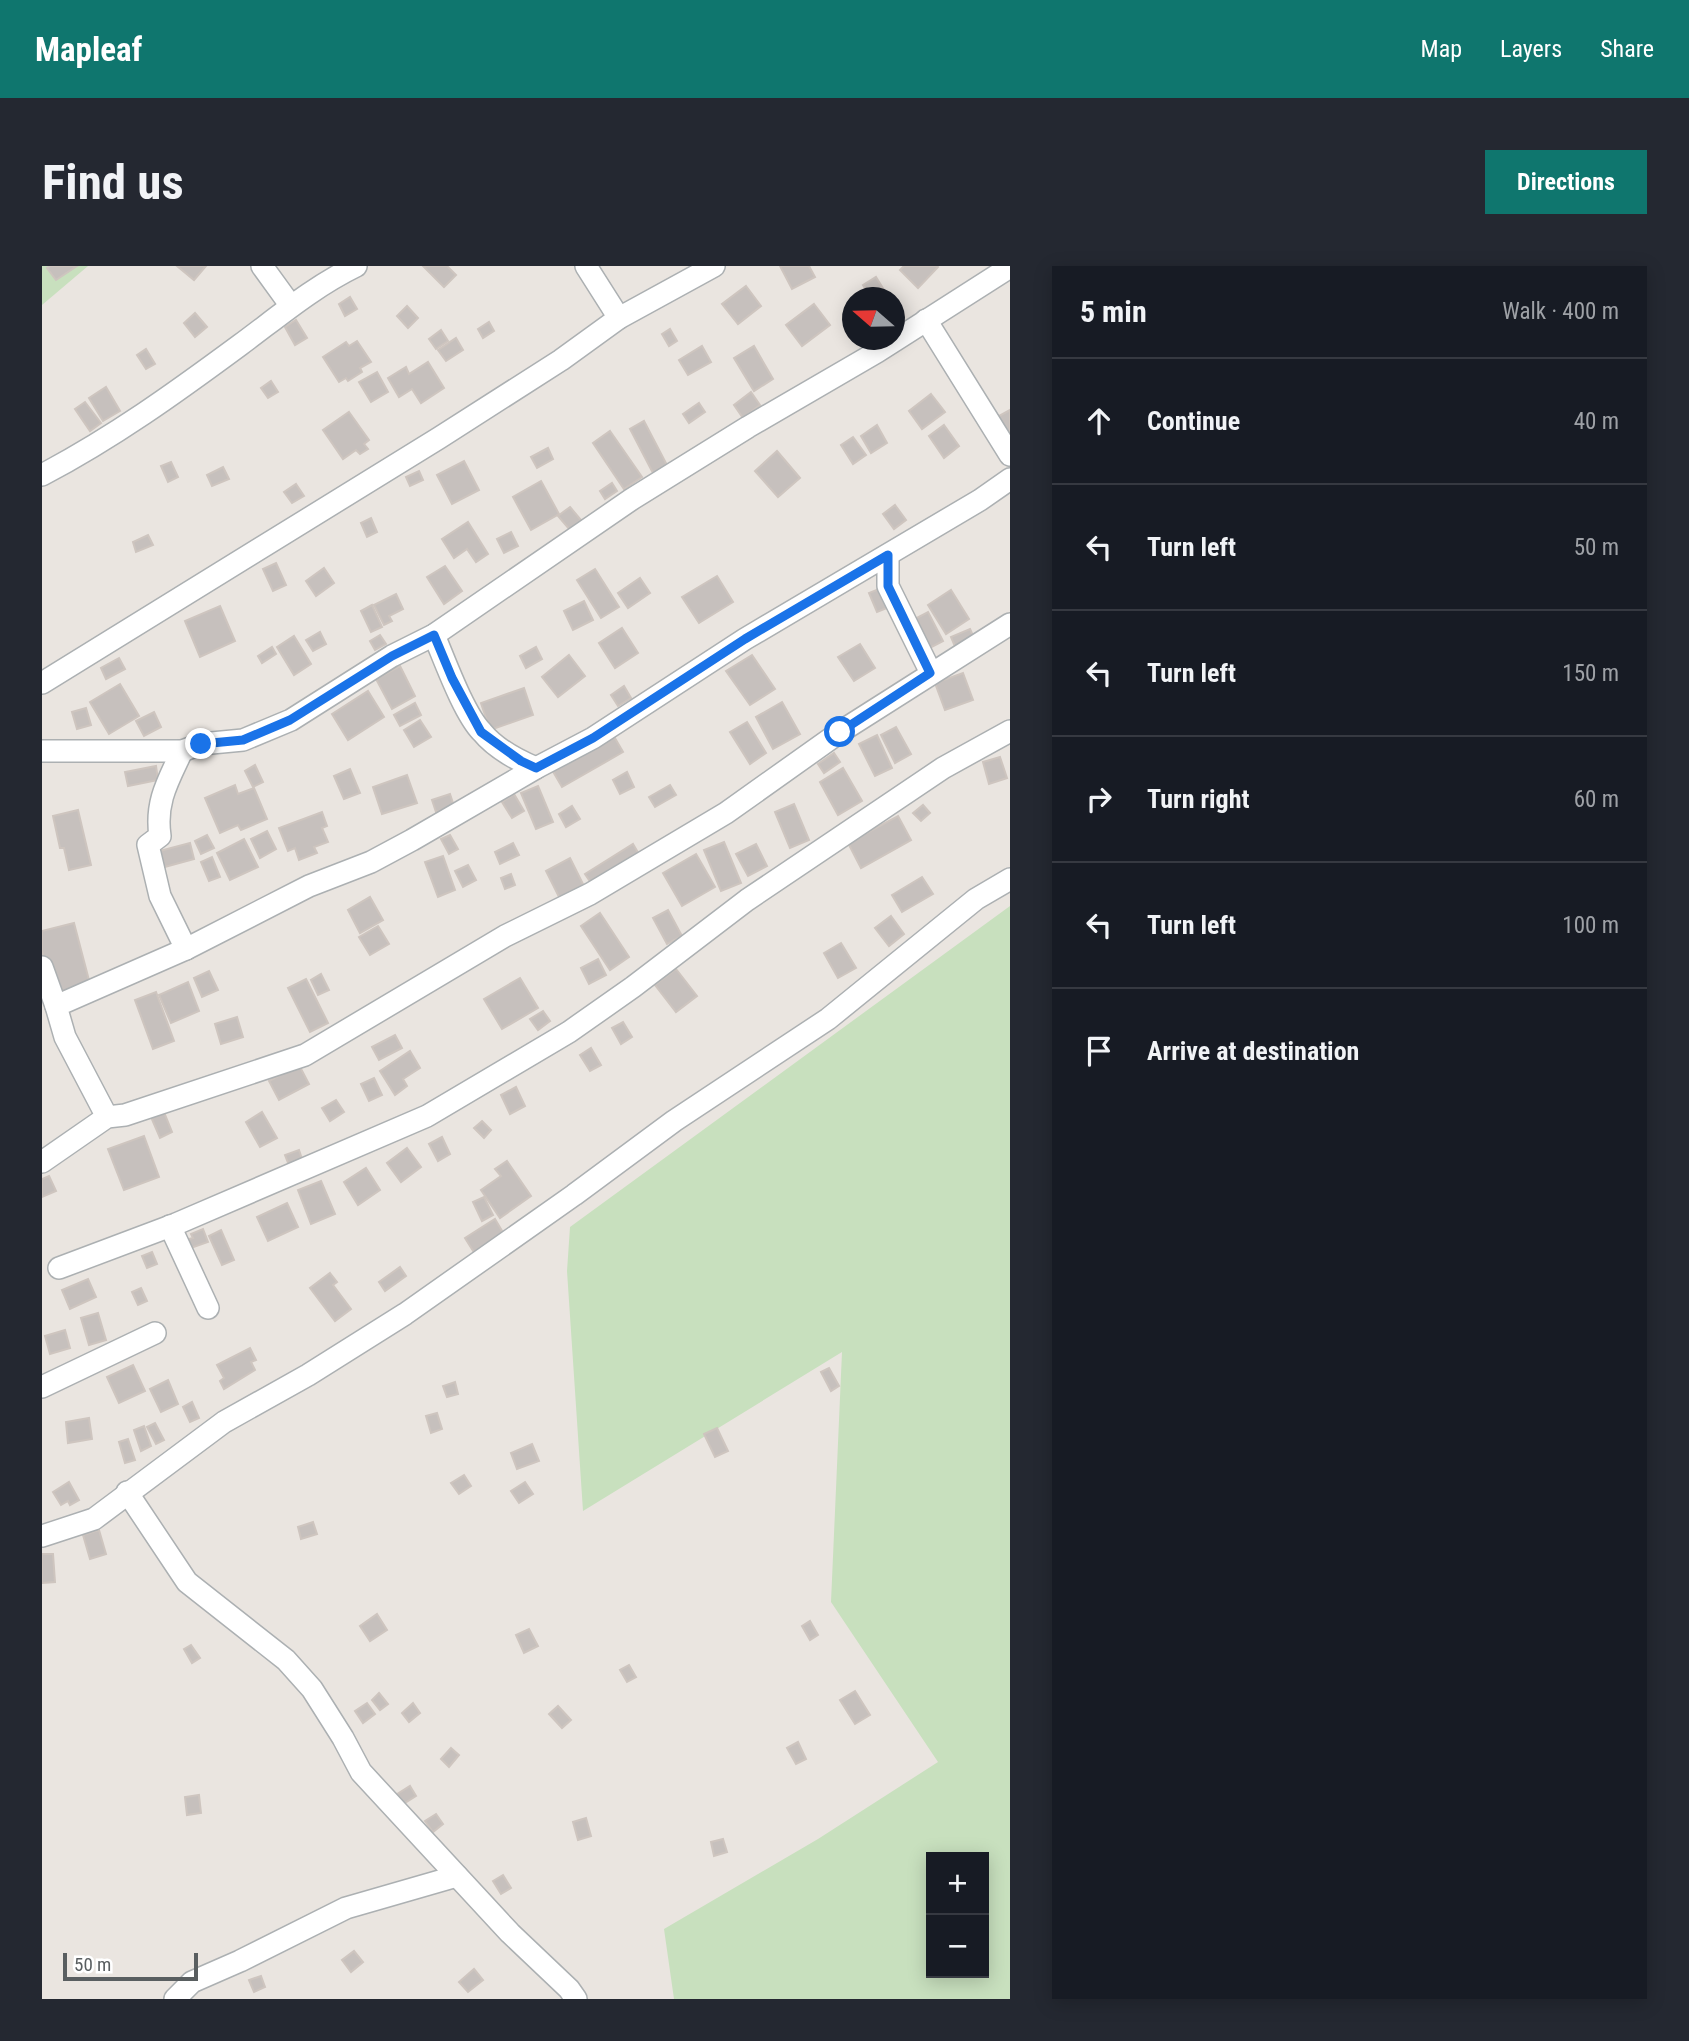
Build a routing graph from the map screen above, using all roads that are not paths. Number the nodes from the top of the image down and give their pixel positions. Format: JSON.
{"nodes":[{"id":1,"x":262,"y":266,"type":"edge"},
{"id":2,"x":330,"y":266,"type":"edge"},
{"id":3,"x":356,"y":266,"type":"edge"},
{"id":4,"x":586,"y":266,"type":"edge"},
{"id":5,"x":713,"y":266,"type":"edge"},
{"id":6,"x":1010,"y":267,"type":"edge"},
{"id":7,"x":298,"y":301,"type":"junction"},
{"id":8,"x":619,"y":318,"type":"junction"},
{"id":9,"x":926,"y":320,"type":"junction"},
{"id":10,"x":1010,"y":455,"type":"edge"},
{"id":11,"x":42,"y":475,"type":"edge"},
{"id":12,"x":1010,"y":479,"type":"edge"},
{"id":13,"x":888,"y":555,"type":"junction"},
{"id":14,"x":1010,"y":624,"type":"edge"},
{"id":15,"x":434,"y":635,"type":"junction"},
{"id":16,"x":930,"y":673,"type":"junction"},
{"id":17,"x":42,"y":683,"type":"edge"},
{"id":18,"x":1010,"y":731,"type":"edge"},
{"id":19,"x":42,"y":751,"type":"edge"},
{"id":20,"x":182,"y":751,"type":"junction"},
{"id":21,"x":536,"y":768,"type":"junction"},
{"id":22,"x":1010,"y":879,"type":"edge"},
{"id":23,"x":186,"y":948,"type":"junction"},
{"id":24,"x":42,"y":967,"type":"edge"},
{"id":25,"x":56,"y":1006,"type":"junction"},
{"id":26,"x":107,"y":1117,"type":"junction"},
{"id":27,"x":42,"y":1162,"type":"edge"},
{"id":28,"x":170,"y":1226,"type":"junction"},
{"id":29,"x":59,"y":1268,"type":"dead end"},
{"id":30,"x":208,"y":1308,"type":"dead end"},
{"id":31,"x":155,"y":1333,"type":"dead end"},
{"id":32,"x":42,"y":1387,"type":"edge"},
{"id":33,"x":127,"y":1492,"type":"junction"},
{"id":34,"x":42,"y":1536,"type":"edge"},
{"id":35,"x":457,"y":1876,"type":"junction"},
{"id":36,"x":175,"y":1999,"type":"edge"},
{"id":37,"x":576,"y":1999,"type":"edge"}],
"edges":[{"from":1,"to":7,"type":"street"},
{"from":2,"to":7,"type":"street"},
{"from":3,"to":7,"type":"street"},
{"from":4,"to":8,"type":"street"},
{"from":5,"to":8,"type":"street"},
{"from":6,"to":9,"type":"street"},
{"from":7,"to":11,"type":"street"},
{"from":8,"to":17,"type":"street"},
{"from":9,"to":10,"type":"street"},
{"from":9,"to":15,"type":"street"},
{"from":12,"to":13,"type":"street"},
{"from":13,"to":16,"type":"street"},
{"from":13,"to":21,"type":"street"},
{"from":14,"to":16,"type":"street"},
{"from":15,"to":20,"type":"street"},
{"from":15,"to":21,"type":"street"},
{"from":16,"to":26,"type":"street"},
{"from":18,"to":28,"type":"street"},
{"from":19,"to":20,"type":"street"},
{"from":20,"to":23,"type":"street"},
{"from":21,"to":23,"type":"street"},
{"from":22,"to":33,"type":"street"},
{"from":23,"to":25,"type":"street"},
{"from":24,"to":25,"type":"street"},
{"from":25,"to":26,"type":"street"},
{"from":26,"to":27,"type":"street"},
{"from":28,"to":29,"type":"street"},
{"from":28,"to":30,"type":"street"},
{"from":31,"to":32,"type":"street"},
{"from":33,"to":34,"type":"street"},
{"from":33,"to":35,"type":"street"},
{"from":35,"to":36,"type":"street"},
{"from":35,"to":37,"type":"street"}]}
